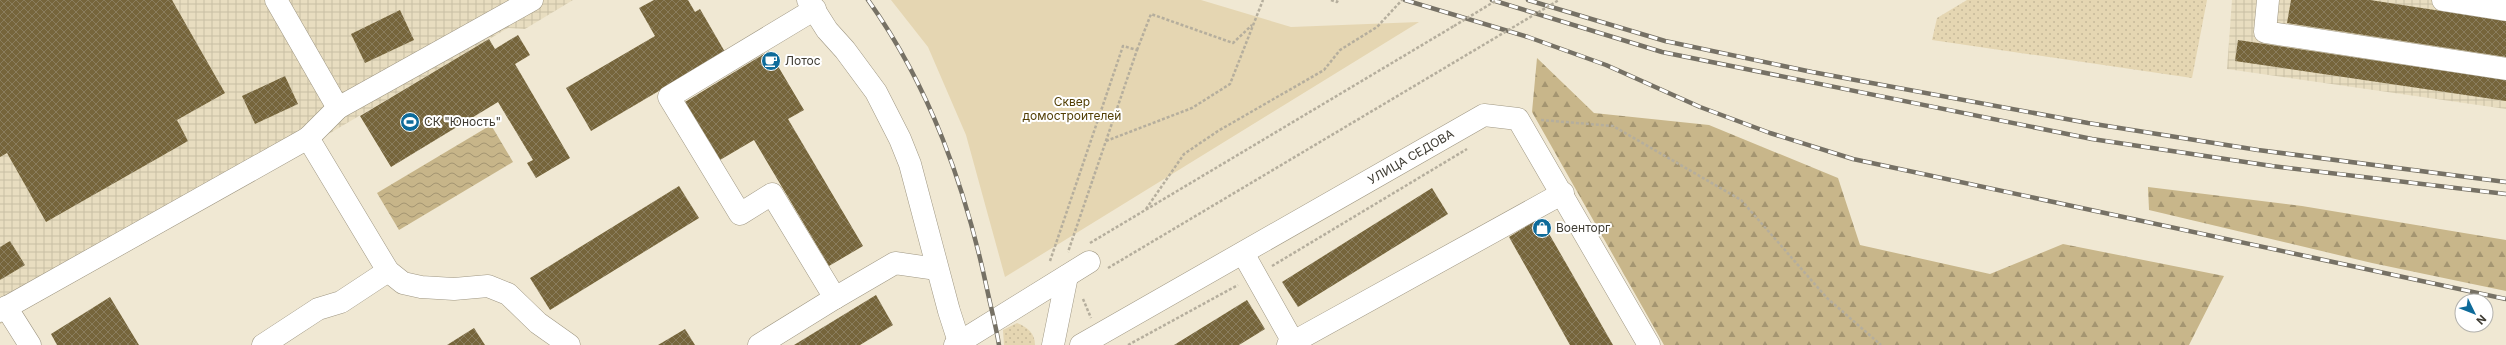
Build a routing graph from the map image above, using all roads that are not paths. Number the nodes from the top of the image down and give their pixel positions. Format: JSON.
{"nodes":[{"id":1,"x":276,"y":0,"type":"edge"},
{"id":2,"x":532,"y":0,"type":"edge"},
{"id":3,"x":2268,"y":0,"type":"edge"},
{"id":4,"x":2443,"y":0,"type":"edge"},
{"id":5,"x":811,"y":5,"type":"edge"},
{"id":6,"x":2506,"y":10,"type":"edge"},
{"id":7,"x":2506,"y":69,"type":"edge"},
{"id":8,"x":338,"y":108,"type":"junction"},
{"id":9,"x":308,"y":138,"type":"junction"},
{"id":10,"x":1562,"y":193,"type":"junction"},
{"id":11,"x":1243,"y":253,"type":"junction"},
{"id":12,"x":1094,"y":259,"type":"road end"},
{"id":13,"x":937,"y":269,"type":"junction"},
{"id":14,"x":388,"y":271,"type":"junction"},
{"id":15,"x":1066,"y":276,"type":"junction"},
{"id":16,"x":835,"y":298,"type":"junction"},
{"id":17,"x":3,"y":309,"type":"edge"},
{"id":18,"x":957,"y":344,"type":"edge"},
{"id":19,"x":1290,"y":344,"type":"edge"},
{"id":20,"x":30,"y":345,"type":"edge"},
{"id":21,"x":263,"y":345,"type":"edge"},
{"id":22,"x":569,"y":345,"type":"edge"},
{"id":23,"x":759,"y":345,"type":"edge"},
{"id":24,"x":1053,"y":345,"type":"edge"},
{"id":25,"x":1081,"y":345,"type":"edge"},
{"id":26,"x":1649,"y":345,"type":"edge"}],
"edges":[{"from":1,"to":8,"type":"street"},
{"from":2,"to":8,"type":"street"},
{"from":3,"to":7,"type":"street"},
{"from":4,"to":6,"type":"street"},
{"from":5,"to":13,"type":"street"},
{"from":5,"to":16,"type":"street"},
{"from":8,"to":9,"type":"street"},
{"from":9,"to":14,"type":"street"},
{"from":9,"to":17,"type":"street"},
{"from":10,"to":11,"type":"street","name":"УЛИЦА СЕДОВА"},
{"from":10,"to":19,"type":"street"},
{"from":10,"to":26,"type":"street"},
{"from":11,"to":19,"type":"street"},
{"from":11,"to":25,"type":"street","name":"УЛИЦА СЕДОВА"},
{"from":12,"to":15,"type":"street"},
{"from":13,"to":16,"type":"street"},
{"from":13,"to":18,"type":"street"},
{"from":14,"to":21,"type":"street"},
{"from":14,"to":22,"type":"street"},
{"from":15,"to":18,"type":"street"},
{"from":15,"to":24,"type":"street"},
{"from":16,"to":23,"type":"street"},
{"from":17,"to":20,"type":"street"}]}
